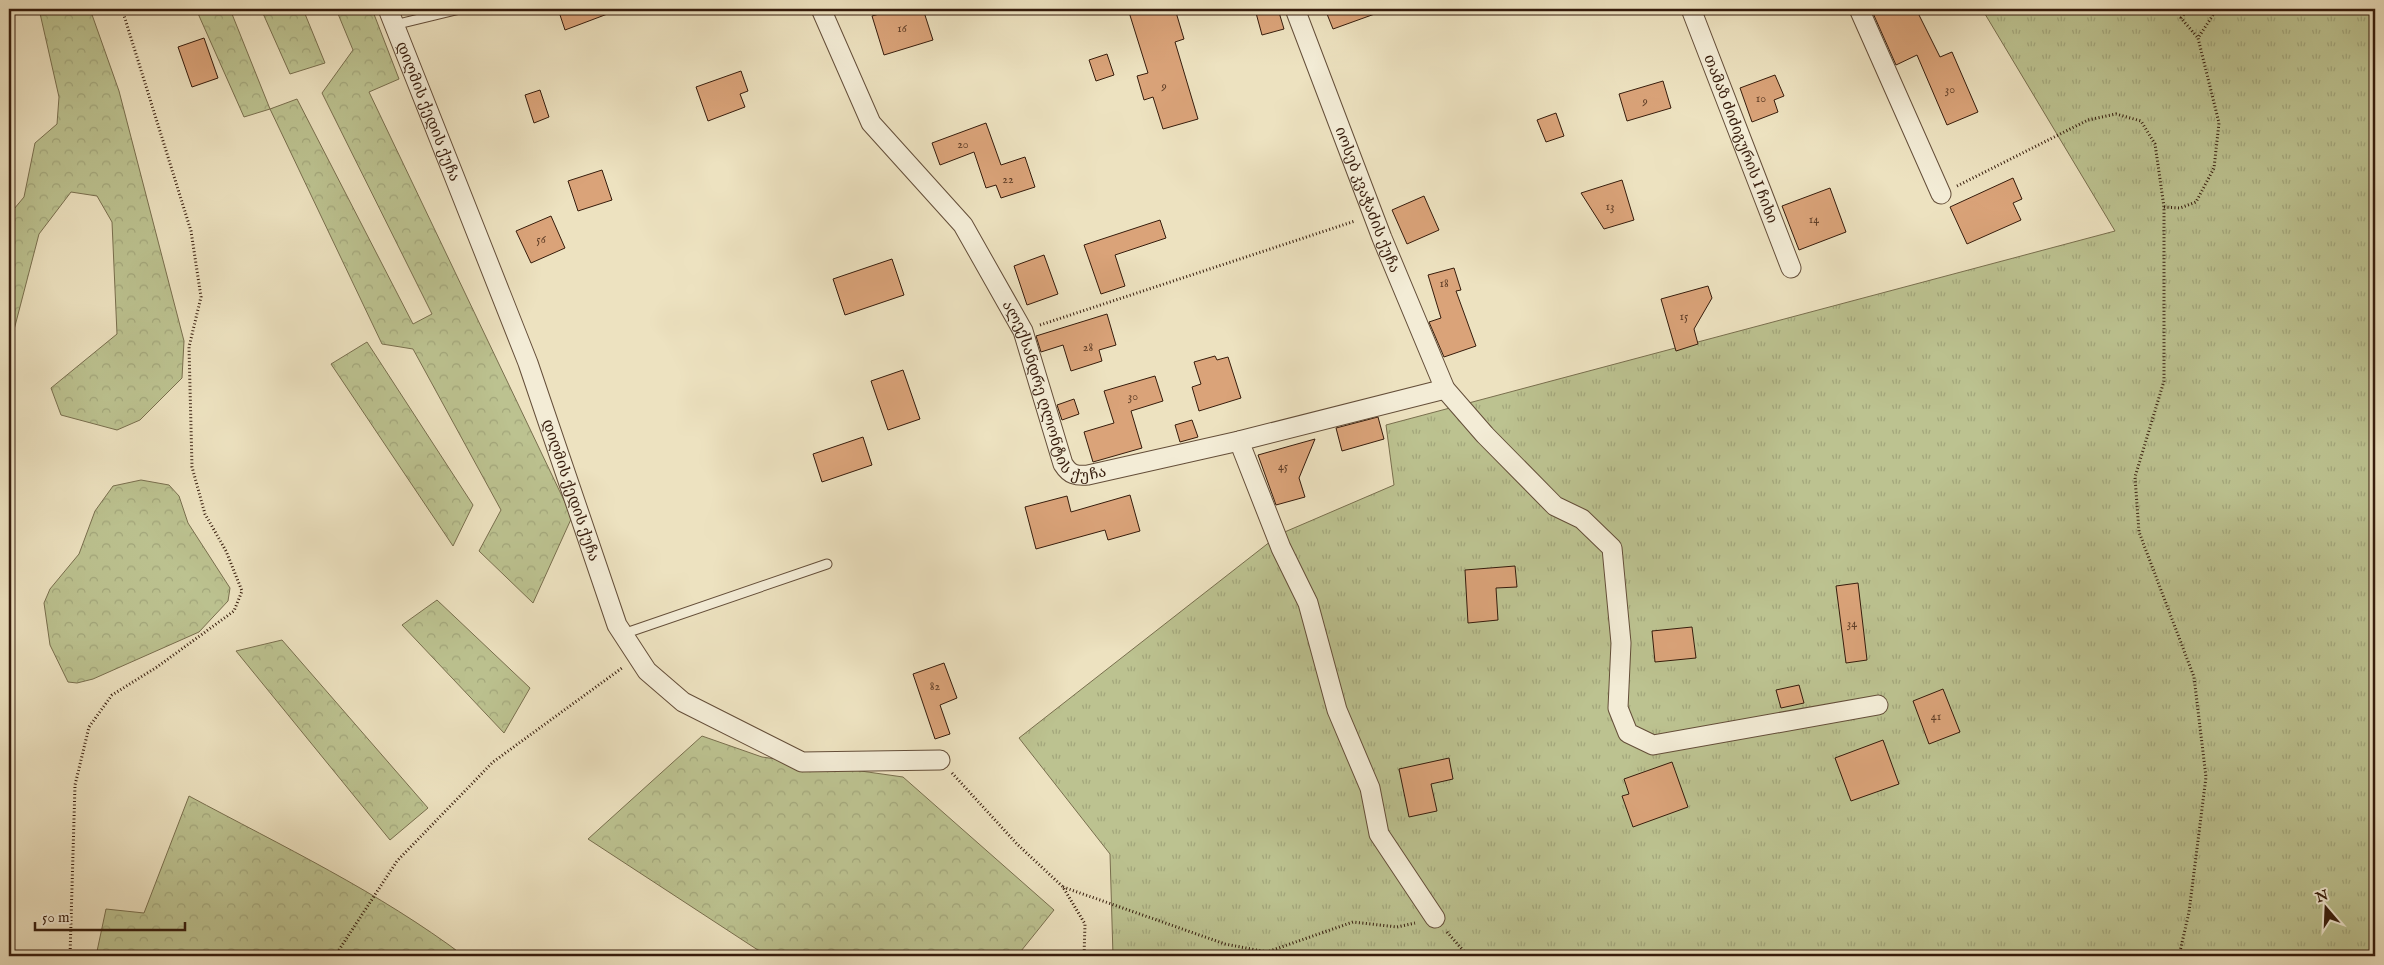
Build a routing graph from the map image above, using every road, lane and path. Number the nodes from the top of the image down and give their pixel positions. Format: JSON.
{"nodes":[{"id":1,"x":122,"y":9,"type":"edge"},
{"id":2,"x":460,"y":9,"type":"edge"},
{"id":3,"x":821,"y":9,"type":"edge"},
{"id":4,"x":1295,"y":9,"type":"edge"},
{"id":5,"x":1691,"y":9,"type":"edge"},
{"id":6,"x":1859,"y":9,"type":"edge"},
{"id":7,"x":2188,"y":9,"type":"edge"},
{"id":8,"x":2217,"y":9,"type":"edge"},
{"id":9,"x":2367,"y":9,"type":"edge"},
{"id":10,"x":2375,"y":15,"type":"edge"},
{"id":11,"x":391,"y":17,"type":"edge"},
{"id":12,"x":2198,"y":38,"type":"junction"},
{"id":13,"x":1941,"y":194,"type":"joint"},
{"id":14,"x":2164,"y":207,"type":"junction"},
{"id":15,"x":1373,"y":214,"type":"junction"},
{"id":16,"x":1790,"y":268,"type":"dead end"},
{"id":17,"x":1023,"y":331,"type":"junction"},
{"id":18,"x":1445,"y":389,"type":"junction"},
{"id":19,"x":1239,"y":441,"type":"junction"},
{"id":20,"x":827,"y":564,"type":"dead end"},
{"id":21,"x":623,"y":634,"type":"junction"},
{"id":22,"x":638,"y":656,"type":"junction"},
{"id":23,"x":1878,"y":705,"type":"dead end"},
{"id":24,"x":940,"y":760,"type":"joint"},
{"id":25,"x":1063,"y":887,"type":"junction"},
{"id":26,"x":1435,"y":918,"type":"junction"},
{"id":27,"x":70,"y":956,"type":"edge"},
{"id":28,"x":335,"y":956,"type":"edge"},
{"id":29,"x":1084,"y":956,"type":"edge"},
{"id":30,"x":1468,"y":956,"type":"edge"},
{"id":31,"x":2179,"y":956,"type":"edge"}],
"edges":[{"from":1,"to":27,"type":"path"},
{"from":2,"to":11,"type":"lane"},
{"from":3,"to":17,"type":"street","name":"ალექსანდრე ღლონტის ქუჩა"},
{"from":4,"to":15,"type":"street","name":"იოსებ კვაჭაძის ქუჩა"},
{"from":5,"to":16,"type":"street","name":"თამაზ ძიძიგურის I ჩიხი"},
{"from":6,"to":13,"type":"street"},
{"from":7,"to":12,"type":"path"},
{"from":8,"to":12,"type":"path"},
{"from":9,"to":10,"type":"path"},
{"from":11,"to":21,"type":"street","name":"დიღმის ქედის ქუჩა"},
{"from":12,"to":14,"type":"path"},
{"from":13,"to":14,"type":"path"},
{"from":14,"to":31,"type":"path"},
{"from":15,"to":17,"type":"path"},
{"from":15,"to":18,"type":"street","name":"იოსებ კვაჭაძის ქუჩა"},
{"from":17,"to":19,"type":"street","name":"ალექსანდრე ღლონტის ქუჩა"},
{"from":18,"to":19,"type":"street","name":"ალექსანდრე ღლონტის ქუჩა"},
{"from":18,"to":23,"type":"street","name":"იოსებ კვაჭაძის ქუჩა"},
{"from":19,"to":26,"type":"street"},
{"from":20,"to":21,"type":"lane"},
{"from":21,"to":22,"type":"street","name":"დიღმის ქედის ქუჩა"},
{"from":22,"to":24,"type":"street","name":"დიღმის ქედის ქუჩა"},
{"from":22,"to":28,"type":"path"},
{"from":24,"to":25,"type":"path"},
{"from":25,"to":26,"type":"path"},
{"from":25,"to":29,"type":"path"},
{"from":26,"to":30,"type":"path"}]}
